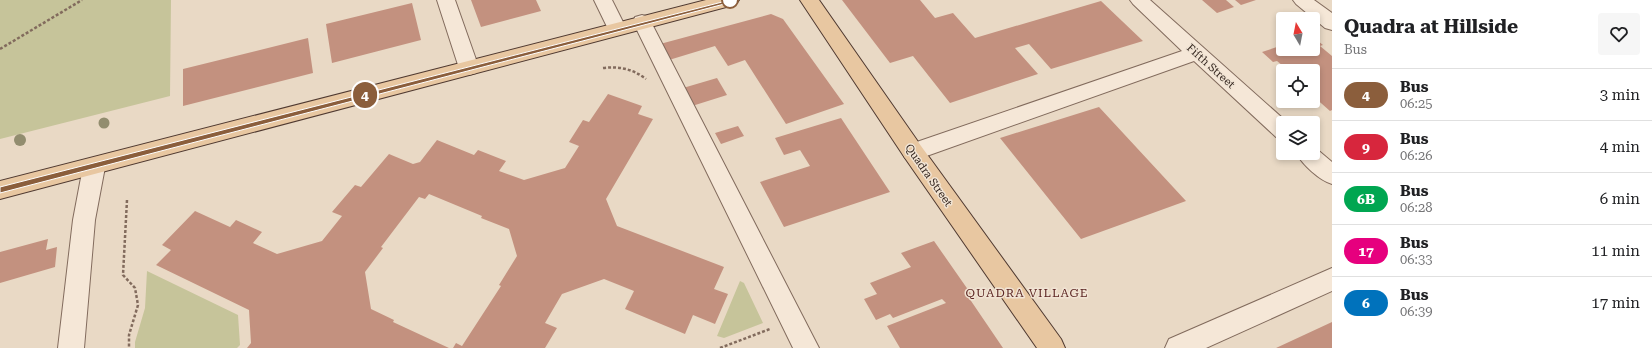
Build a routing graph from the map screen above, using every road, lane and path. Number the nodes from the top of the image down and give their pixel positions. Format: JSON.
{"nodes":[{"id":1,"x":82,"y":0,"type":"edge"},
{"id":2,"x":446,"y":0,"type":"edge"},
{"id":3,"x":603,"y":0,"type":"edge"},
{"id":4,"x":730,"y":0,"type":"edge"},
{"id":5,"x":808,"y":0,"type":"edge"},
{"id":6,"x":1139,"y":0,"type":"edge"},
{"id":7,"x":1302,"y":0,"type":"edge"},
{"id":8,"x":642,"y":22,"type":"junction"},
{"id":9,"x":1332,"y":23,"type":"edge"},
{"id":10,"x":617,"y":28,"type":"junction"},
{"id":11,"x":0,"y":49,"type":"edge"},
{"id":12,"x":1196,"y":53,"type":"junction"},
{"id":13,"x":469,"y":68,"type":"junction"},
{"id":14,"x":603,"y":68,"type":"dead end"},
{"id":15,"x":648,"y":82,"type":"dead end"},
{"id":16,"x":1276,"y":125,"type":"edge"},
{"id":17,"x":913,"y":152,"type":"junction"},
{"id":18,"x":1315,"y":160,"type":"edge"},
{"id":19,"x":94,"y":167,"type":"junction"},
{"id":20,"x":1332,"y":175,"type":"edge"},
{"id":21,"x":0,"y":190,"type":"edge"},
{"id":22,"x":127,"y":200,"type":"dead end"},
{"id":23,"x":1332,"y":279,"type":"edge"},
{"id":24,"x":771,"y":328,"type":"dead end"},
{"id":25,"x":71,"y":348,"type":"edge"},
{"id":26,"x":129,"y":348,"type":"edge"},
{"id":27,"x":720,"y":348,"type":"edge"},
{"id":28,"x":806,"y":348,"type":"edge"},
{"id":29,"x":1052,"y":348,"type":"edge"},
{"id":30,"x":1178,"y":348,"type":"edge"}],
"edges":[{"from":1,"to":11,"type":"path"},
{"from":2,"to":13,"type":"street"},
{"from":3,"to":10,"type":"street"},
{"from":4,"to":8,"type":"main road"},
{"from":5,"to":17,"type":"main road","name":"Quadra Street"},
{"from":6,"to":12,"type":"street","name":"Fifth Street"},
{"from":7,"to":9,"type":"street"},
{"from":8,"to":10,"type":"main road"},
{"from":8,"to":28,"type":"street"},
{"from":10,"to":13,"type":"main road"},
{"from":12,"to":16,"type":"street","name":"Fifth Street"},
{"from":12,"to":17,"type":"street"},
{"from":13,"to":19,"type":"main road"},
{"from":14,"to":15,"type":"path"},
{"from":17,"to":29,"type":"main road","name":"Quadra Street"},
{"from":18,"to":20,"type":"street"},
{"from":19,"to":21,"type":"main road"},
{"from":19,"to":25,"type":"street"},
{"from":22,"to":26,"type":"path"},
{"from":23,"to":30,"type":"street"},
{"from":24,"to":27,"type":"path"}]}
